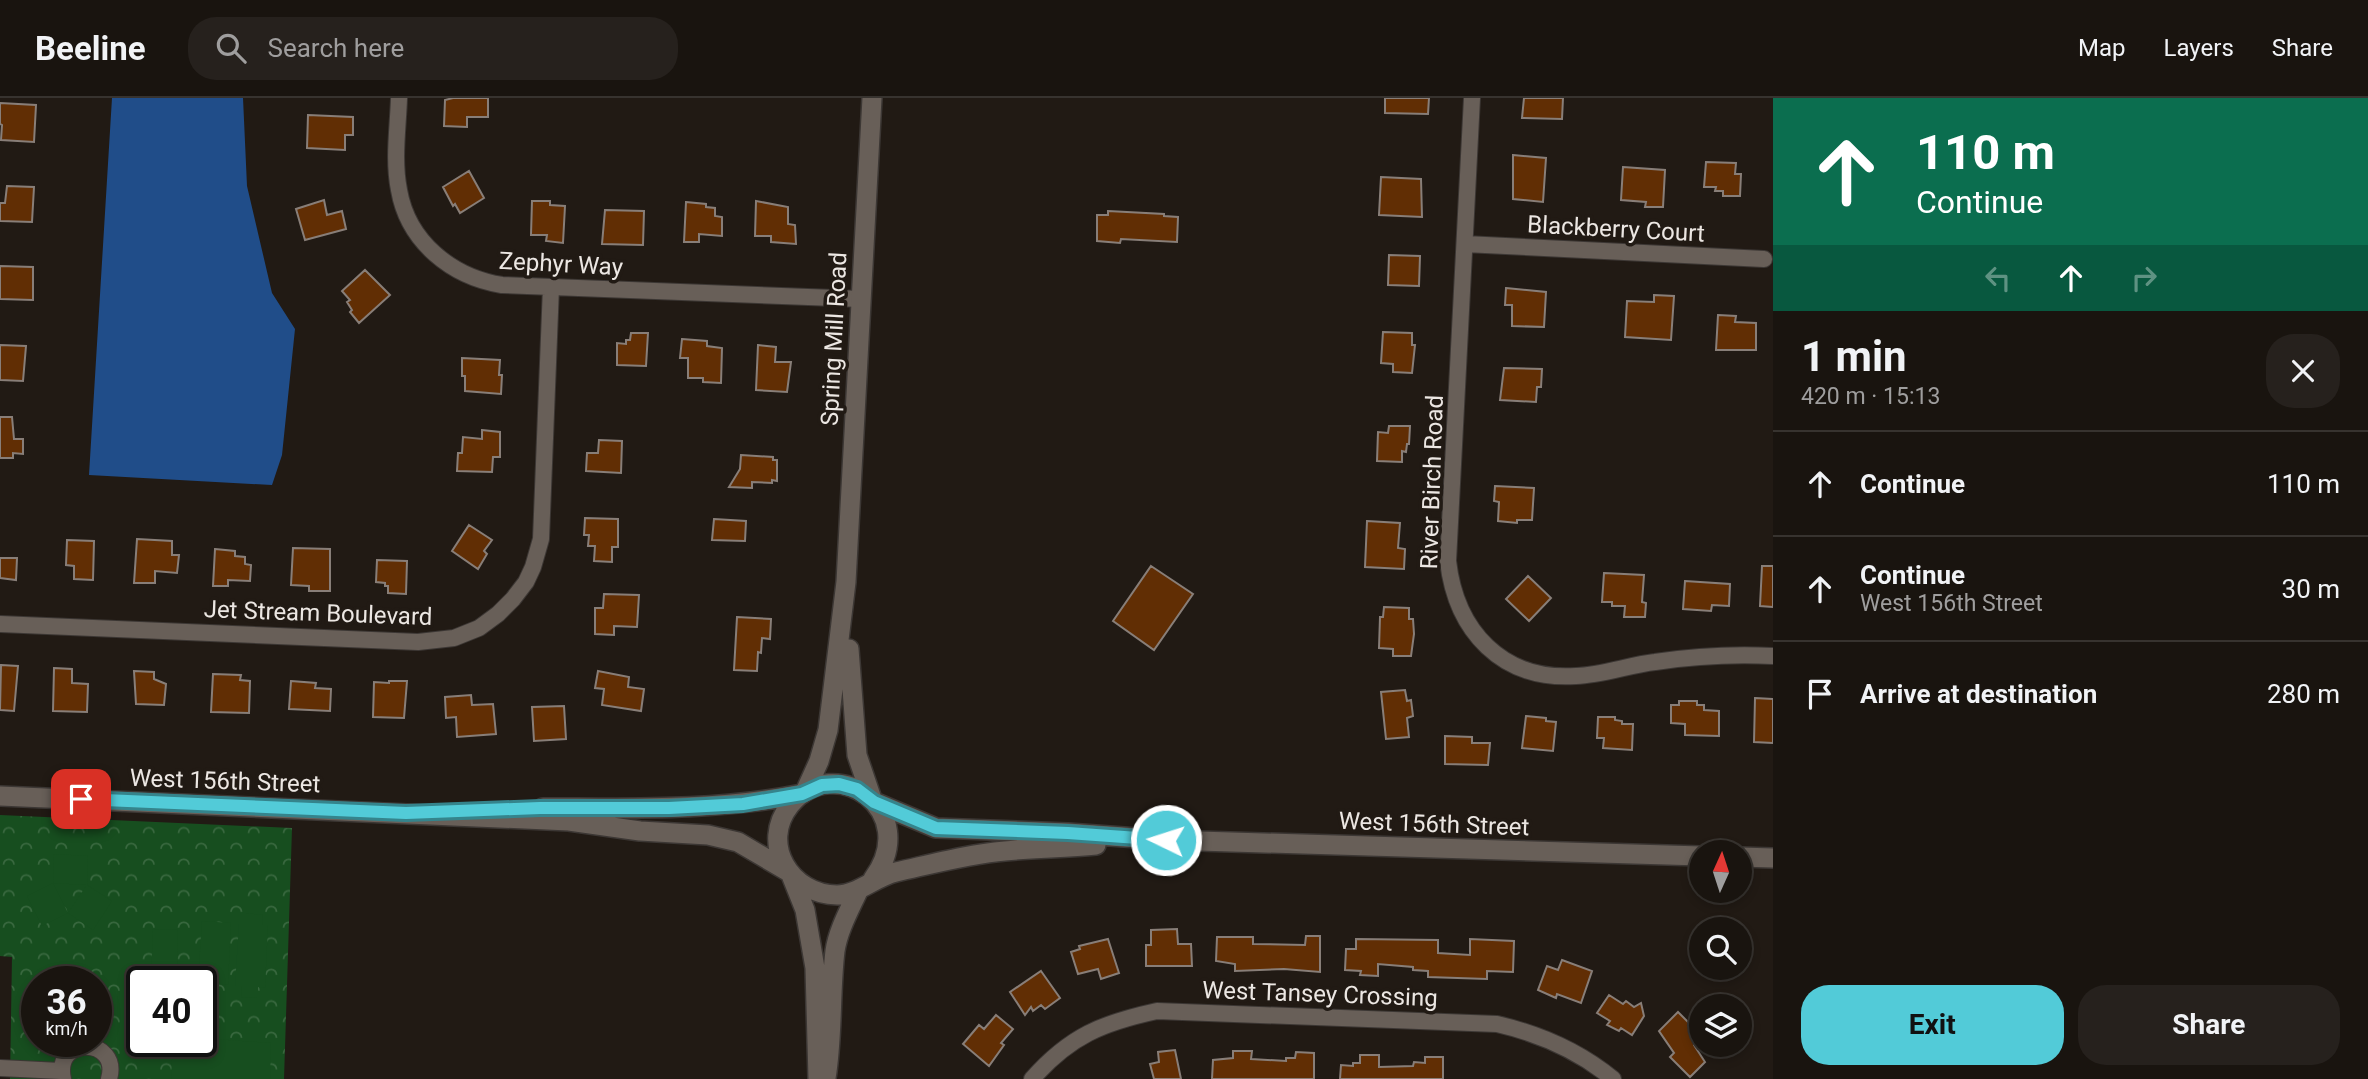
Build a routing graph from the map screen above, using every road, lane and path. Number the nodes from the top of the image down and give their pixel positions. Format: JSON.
{"nodes":[{"id":1,"x":399,"y":98,"type":"edge"},
{"id":2,"x":872,"y":98,"type":"edge"},
{"id":3,"x":1472,"y":98,"type":"edge"},
{"id":4,"x":1465,"y":244,"type":"junction"},
{"id":5,"x":1764,"y":259,"type":"dead end"},
{"id":6,"x":551,"y":287,"type":"junction"},
{"id":7,"x":861,"y":299,"type":"junction"},
{"id":8,"x":846,"y":582,"type":"junction"},
{"id":9,"x":0,"y":624,"type":"edge"},
{"id":10,"x":1773,"y":656,"type":"edge"},
{"id":11,"x":804,"y":793,"type":"junction"},
{"id":12,"x":0,"y":796,"type":"edge"},
{"id":13,"x":873,"y":800,"type":"junction"},
{"id":14,"x":406,"y":813,"type":"junction"},
{"id":15,"x":1166,"y":840,"type":"junction"},
{"id":16,"x":1689,"y":856,"type":"edge"},
{"id":17,"x":1752,"y":857,"type":"edge"},
{"id":18,"x":1773,"y":858,"type":"edge"},
{"id":19,"x":790,"y":873,"type":"junction"},
{"id":20,"x":866,"y":884,"type":"junction"},
{"id":21,"x":0,"y":1068,"type":"edge"},
{"id":22,"x":62,"y":1075,"type":"edge"},
{"id":23,"x":109,"y":1079,"type":"edge"},
{"id":24,"x":818,"y":1079,"type":"edge"},
{"id":25,"x":826,"y":1079,"type":"edge"},
{"id":26,"x":1032,"y":1079,"type":"edge"},
{"id":27,"x":1613,"y":1079,"type":"edge"}],
"edges":[{"from":1,"to":6,"type":"street","name":"Zephyr Way"},
{"from":2,"to":7,"type":"street","name":"Spring Mill Road"},
{"from":3,"to":4,"type":"street","name":"River Birch Road"},
{"from":4,"to":5,"type":"street","name":"Blackberry Court"},
{"from":4,"to":10,"type":"street","name":"River Birch Road"},
{"from":6,"to":7,"type":"street","name":"Zephyr Way"},
{"from":6,"to":9,"type":"street","name":"Jet Stream Boulevard"},
{"from":7,"to":8,"type":"street","name":"Spring Mill Road"},
{"from":8,"to":11,"type":"street","name":"Spring Mill Road"},
{"from":8,"to":13,"type":"street","name":"Spring Mill Road"},
{"from":11,"to":13,"type":"street"},
{"from":11,"to":14,"type":"street","name":"West 156th Street"},
{"from":11,"to":19,"type":"street"},
{"from":12,"to":14,"type":"street","name":"West 156th Street"},
{"from":13,"to":15,"type":"street","name":"West 156th Street"},
{"from":13,"to":20,"type":"street"},
{"from":14,"to":19,"type":"street","name":"West 156th Street"},
{"from":15,"to":16,"type":"street","name":"West 156th Street"},
{"from":15,"to":20,"type":"street","name":"West 156th Street"},
{"from":17,"to":18,"type":"street"},
{"from":19,"to":20,"type":"street"},
{"from":19,"to":24,"type":"street"},
{"from":20,"to":25,"type":"street"},
{"from":21,"to":22,"type":"street"},
{"from":22,"to":23,"type":"street"},
{"from":26,"to":27,"type":"street","name":"West Tansey Crossing"}]}
